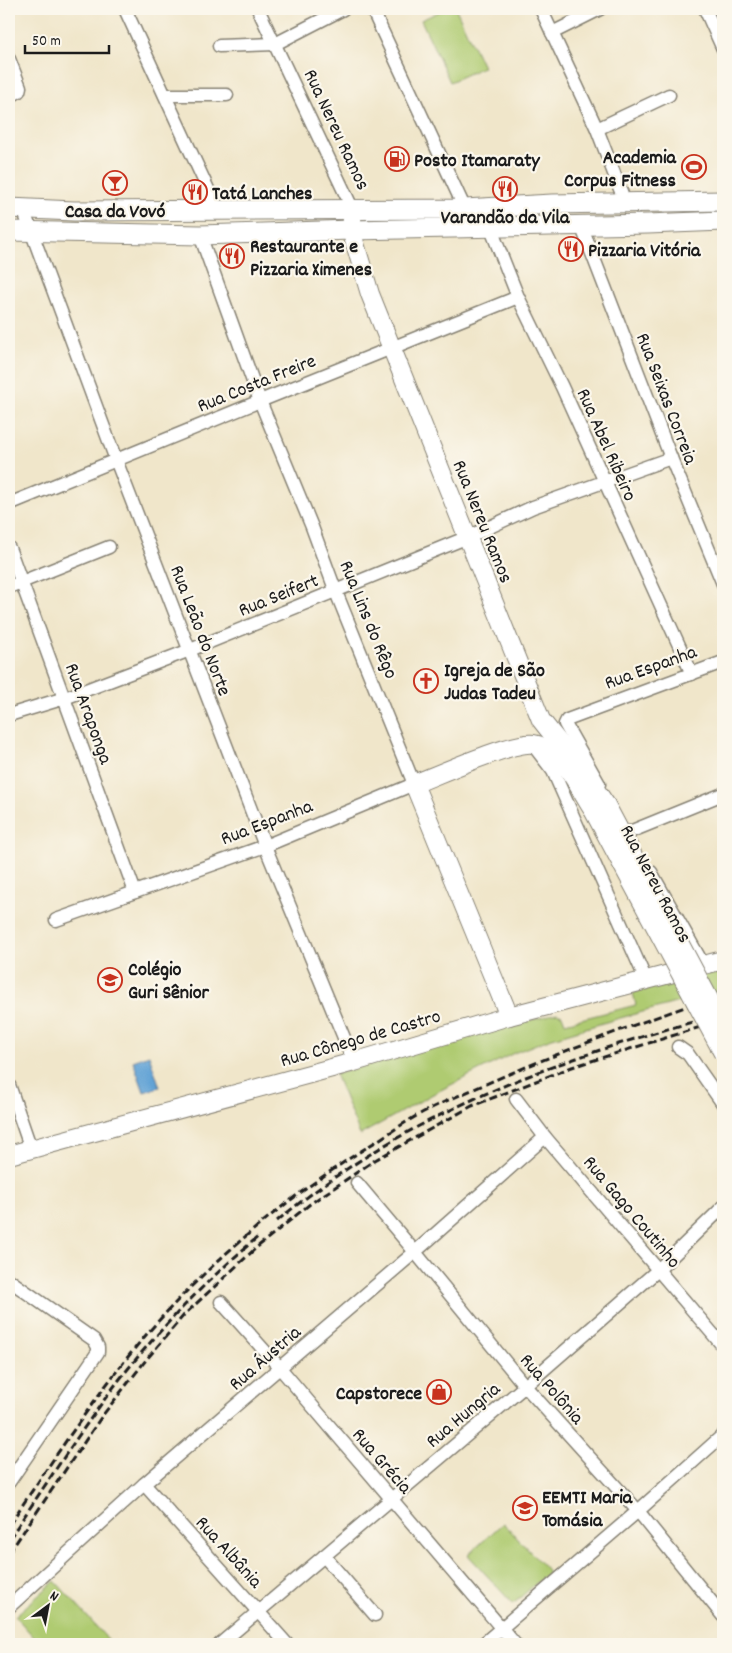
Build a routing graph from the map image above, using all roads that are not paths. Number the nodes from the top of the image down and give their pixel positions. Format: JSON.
{"nodes":[{"id":1,"x":125,"y":9,"type":"edge"},
{"id":2,"x":258,"y":9,"type":"edge"},
{"id":3,"x":344,"y":9,"type":"edge"},
{"id":4,"x":372,"y":9,"type":"edge"},
{"id":5,"x":541,"y":9,"type":"edge"},
{"id":6,"x":600,"y":9,"type":"edge"},
{"id":7,"x":705,"y":9,"type":"edge"},
{"id":8,"x":552,"y":32,"type":"junction"},
{"id":9,"x":275,"y":44,"type":"junction"},
{"id":10,"x":219,"y":46,"type":"dead end"},
{"id":11,"x":723,"y":50,"type":"edge"},
{"id":12,"x":9,"y":59,"type":"edge"},
{"id":13,"x":14,"y":94,"type":"edge"},
{"id":14,"x":165,"y":95,"type":"junction"},
{"id":15,"x":228,"y":95,"type":"dead end"},
{"id":16,"x":669,"y":95,"type":"dead end"},
{"id":17,"x":597,"y":129,"type":"junction"},
{"id":18,"x":723,"y":201,"type":"edge"},
{"id":19,"x":625,"y":202,"type":"junction"},
{"id":20,"x":16,"y":208,"type":"edge"},
{"id":21,"x":465,"y":209,"type":"junction"},
{"id":22,"x":218,"y":210,"type":"junction"},
{"id":23,"x":353,"y":210,"type":"junction"},
{"id":24,"x":723,"y":221,"type":"edge"},
{"id":25,"x":581,"y":225,"type":"junction"},
{"id":26,"x":492,"y":229,"type":"junction"},
{"id":27,"x":351,"y":230,"type":"junction"},
{"id":28,"x":9,"y":231,"type":"edge"},
{"id":29,"x":32,"y":232,"type":"junction"},
{"id":30,"x":200,"y":235,"type":"junction"},
{"id":31,"x":518,"y":298,"type":"junction"},
{"id":32,"x":392,"y":348,"type":"junction"},
{"id":33,"x":260,"y":401,"type":"junction"},
{"id":34,"x":671,"y":458,"type":"junction"},
{"id":35,"x":116,"y":460,"type":"junction"},
{"id":36,"x":604,"y":481,"type":"junction"},
{"id":37,"x":9,"y":504,"type":"edge"},
{"id":38,"x":468,"y":537,"type":"junction"},
{"id":39,"x":109,"y":547,"type":"dead end"},
{"id":40,"x":9,"y":548,"type":"edge"},
{"id":41,"x":22,"y":582,"type":"junction"},
{"id":42,"x":723,"y":584,"type":"edge"},
{"id":43,"x":9,"y":586,"type":"edge"},
{"id":44,"x":336,"y":592,"type":"junction"},
{"id":45,"x":190,"y":650,"type":"junction"},
{"id":46,"x":723,"y":662,"type":"edge"},
{"id":47,"x":692,"y":674,"type":"junction"},
{"id":48,"x":65,"y":698,"type":"junction"},
{"id":49,"x":9,"y":715,"type":"edge"},
{"id":50,"x":540,"y":720,"type":"junction"},
{"id":51,"x":565,"y":724,"type":"joint"},
{"id":52,"x":532,"y":743,"type":"junction"},
{"id":53,"x":488,"y":755,"type":"junction"},
{"id":54,"x":414,"y":784,"type":"junction"},
{"id":55,"x":723,"y":794,"type":"edge"},
{"id":56,"x":600,"y":808,"type":"junction"},
{"id":57,"x":627,"y":833,"type":"junction"},
{"id":58,"x":265,"y":846,"type":"junction"},
{"id":59,"x":135,"y":892,"type":"junction"},
{"id":60,"x":56,"y":920,"type":"dead end"},
{"id":61,"x":723,"y":960,"type":"edge"},
{"id":62,"x":704,"y":966,"type":"junction"},
{"id":63,"x":646,"y":980,"type":"junction"},
{"id":64,"x":509,"y":1016,"type":"junction"},
{"id":65,"x":723,"y":1025,"type":"edge"},
{"id":66,"x":678,"y":1047,"type":"dead end"},
{"id":67,"x":723,"y":1053,"type":"edge"},
{"id":68,"x":354,"y":1062,"type":"junction"},
{"id":69,"x":9,"y":1085,"type":"edge"},
{"id":70,"x":516,"y":1099,"type":"dead end"},
{"id":71,"x":723,"y":1104,"type":"edge"},
{"id":72,"x":545,"y":1137,"type":"junction"},
{"id":73,"x":31,"y":1149,"type":"junction"},
{"id":74,"x":9,"y":1155,"type":"edge"},
{"id":75,"x":356,"y":1183,"type":"dead end"},
{"id":76,"x":723,"y":1207,"type":"edge"},
{"id":77,"x":415,"y":1252,"type":"junction"},
{"id":78,"x":658,"y":1270,"type":"junction"},
{"id":79,"x":9,"y":1280,"type":"edge"},
{"id":80,"x":221,"y":1302,"type":"dead end"},
{"id":81,"x":723,"y":1346,"type":"edge"},
{"id":82,"x":280,"y":1368,"type":"junction"},
{"id":83,"x":525,"y":1386,"type":"junction"},
{"id":84,"x":723,"y":1435,"type":"edge"},
{"id":85,"x":9,"y":1482,"type":"edge"},
{"id":86,"x":144,"y":1484,"type":"junction"},
{"id":87,"x":391,"y":1498,"type":"junction"},
{"id":88,"x":638,"y":1511,"type":"junction"},
{"id":89,"x":324,"y":1556,"type":"junction"},
{"id":90,"x":9,"y":1607,"type":"edge"},
{"id":91,"x":259,"y":1612,"type":"junction"},
{"id":92,"x":375,"y":1615,"type":"dead end"},
{"id":93,"x":723,"y":1616,"type":"edge"},
{"id":94,"x":501,"y":1628,"type":"junction"},
{"id":95,"x":220,"y":1644,"type":"edge"},
{"id":96,"x":287,"y":1644,"type":"edge"},
{"id":97,"x":482,"y":1644,"type":"edge"},
{"id":98,"x":515,"y":1644,"type":"edge"}],
"edges":[{"from":1,"to":14,"type":"street"},
{"from":2,"to":9,"type":"street","name":"Rua Nereu Ramos"},
{"from":3,"to":9,"type":"street"},
{"from":4,"to":21,"type":"street"},
{"from":5,"to":8,"type":"street"},
{"from":6,"to":8,"type":"street"},
{"from":7,"to":11,"type":"street"},
{"from":8,"to":17,"type":"street"},
{"from":9,"to":10,"type":"street"},
{"from":9,"to":23,"type":"street","name":"Rua Nereu Ramos"},
{"from":12,"to":13,"type":"street"},
{"from":14,"to":15,"type":"street"},
{"from":14,"to":22,"type":"street"},
{"from":16,"to":17,"type":"street"},
{"from":17,"to":19,"type":"street"},
{"from":18,"to":19,"type":"main road"},
{"from":19,"to":21,"type":"main road"},
{"from":20,"to":22,"type":"main road"},
{"from":20,"to":29,"type":"street","name":"Rua Leão do Norte"},
{"from":21,"to":23,"type":"main road"},
{"from":22,"to":23,"type":"main road"},
{"from":23,"to":27,"type":"street","name":"Rua Nereu Ramos"},
{"from":24,"to":25,"type":"main road"},
{"from":25,"to":26,"type":"main road"},
{"from":25,"to":34,"type":"street","name":"Rua Seixas Correia"},
{"from":26,"to":27,"type":"main road"},
{"from":26,"to":31,"type":"street","name":"Rua Abel Ribeiro"},
{"from":27,"to":30,"type":"main road"},
{"from":27,"to":32,"type":"street","name":"Rua Nereu Ramos"},
{"from":28,"to":29,"type":"main road"},
{"from":29,"to":30,"type":"main road"},
{"from":29,"to":35,"type":"street","name":"Rua Leão do Norte"},
{"from":30,"to":33,"type":"street","name":"Rua Lins do Rêgo"},
{"from":31,"to":32,"type":"street","name":"Rua Costa Freire"},
{"from":31,"to":36,"type":"street","name":"Rua Abel Ribeiro"},
{"from":32,"to":33,"type":"street","name":"Rua Costa Freire"},
{"from":32,"to":38,"type":"street","name":"Rua Nereu Ramos"},
{"from":33,"to":35,"type":"street","name":"Rua Costa Freire"},
{"from":33,"to":44,"type":"street","name":"Rua Lins do Rêgo"},
{"from":34,"to":36,"type":"street","name":"Rua Seifert"},
{"from":34,"to":42,"type":"street","name":"Rua Seixas Correia"},
{"from":35,"to":37,"type":"street","name":"Rua Costa Freire"},
{"from":35,"to":45,"type":"street","name":"Rua Leão do Norte"},
{"from":36,"to":38,"type":"street","name":"Rua Seifert"},
{"from":36,"to":47,"type":"street","name":"Rua Abel Ribeiro"},
{"from":38,"to":44,"type":"street","name":"Rua Seifert"},
{"from":38,"to":50,"type":"street","name":"Rua Nereu Ramos"},
{"from":39,"to":41,"type":"street"},
{"from":40,"to":41,"type":"street","name":"Rua Araponga"},
{"from":41,"to":43,"type":"street"},
{"from":41,"to":48,"type":"street","name":"Rua Araponga"},
{"from":44,"to":45,"type":"street","name":"Rua Seifert"},
{"from":44,"to":54,"type":"street","name":"Rua Lins do Rêgo"},
{"from":45,"to":48,"type":"street","name":"Rua Seifert"},
{"from":45,"to":58,"type":"street","name":"Rua Leão do Norte"},
{"from":46,"to":47,"type":"street","name":"Rua Espanha"},
{"from":47,"to":51,"type":"street","name":"Rua Espanha"},
{"from":48,"to":49,"type":"street","name":"Rua Seifert"},
{"from":48,"to":59,"type":"street","name":"Rua Araponga"},
{"from":50,"to":53,"type":"street","name":"Rua Espanha"},
{"from":50,"to":56,"type":"street","name":"Rua Nereu Ramos"},
{"from":51,"to":57,"type":"street","name":"Rua Nereu Ramos"},
{"from":52,"to":53,"type":"street","name":"Rua Espanha"},
{"from":52,"to":56,"type":"street","name":"Rua Nereu Ramos"},
{"from":52,"to":63,"type":"street"},
{"from":53,"to":54,"type":"street","name":"Rua Espanha"},
{"from":54,"to":58,"type":"street","name":"Rua Espanha"},
{"from":54,"to":64,"type":"street","name":"Rua Lins do Rêgo"},
{"from":55,"to":57,"type":"street"},
{"from":56,"to":65,"type":"street","name":"Rua Nereu Ramos","bridge":true},
{"from":56,"to":67,"type":"street","name":"Rua Nereu Ramos","bridge":true},
{"from":57,"to":62,"type":"street","name":"Rua Nereu Ramos"},
{"from":58,"to":59,"type":"street","name":"Rua Espanha"},
{"from":58,"to":68,"type":"street","name":"Rua Leão do Norte"},
{"from":59,"to":60,"type":"street","name":"Rua Espanha"},
{"from":61,"to":62,"type":"street","name":"Rua Cônego de Castro"},
{"from":62,"to":63,"type":"street","name":"Rua Cônego de Castro"},
{"from":63,"to":64,"type":"street","name":"Rua Cônego de Castro"},
{"from":64,"to":68,"type":"street","name":"Rua Cônego de Castro"},
{"from":66,"to":71,"type":"street"},
{"from":68,"to":73,"type":"street","name":"Rua Cônego de Castro"},
{"from":69,"to":73,"type":"street"},
{"from":70,"to":72,"type":"street","name":"Rua Gago Coutinho"},
{"from":72,"to":77,"type":"street","name":"Rua Áustria"},
{"from":72,"to":78,"type":"street","name":"Rua Gago Coutinho"},
{"from":73,"to":74,"type":"street","name":"Rua Cônego de Castro"},
{"from":75,"to":77,"type":"street","name":"Rua Polônia"},
{"from":76,"to":78,"type":"street","name":"Rua Hungria"},
{"from":77,"to":82,"type":"street","name":"Rua Áustria"},
{"from":77,"to":83,"type":"street","name":"Rua Polônia"},
{"from":78,"to":81,"type":"street","name":"Rua Gago Coutinho"},
{"from":78,"to":83,"type":"street","name":"Rua Hungria"},
{"from":79,"to":85,"type":"street"},
{"from":80,"to":82,"type":"street","name":"Rua Grécia"},
{"from":82,"to":86,"type":"street","name":"Rua Áustria"},
{"from":82,"to":87,"type":"street","name":"Rua Grécia"},
{"from":83,"to":87,"type":"street","name":"Rua Hungria"},
{"from":83,"to":88,"type":"street","name":"Rua Polônia"},
{"from":84,"to":88,"type":"street"},
{"from":86,"to":90,"type":"street","name":"Rua Áustria"},
{"from":86,"to":91,"type":"street","name":"Rua Albânia"},
{"from":87,"to":89,"type":"street","name":"Rua Hungria"},
{"from":87,"to":94,"type":"street","name":"Rua Grécia"},
{"from":88,"to":93,"type":"street","name":"Rua Polônia"},
{"from":88,"to":94,"type":"street"},
{"from":89,"to":91,"type":"street","name":"Rua Hungria"},
{"from":89,"to":92,"type":"street"},
{"from":91,"to":95,"type":"street","name":"Rua Hungria"},
{"from":91,"to":96,"type":"street","name":"Rua Albânia"},
{"from":94,"to":97,"type":"street"},
{"from":94,"to":98,"type":"street","name":"Rua Grécia"}]}
